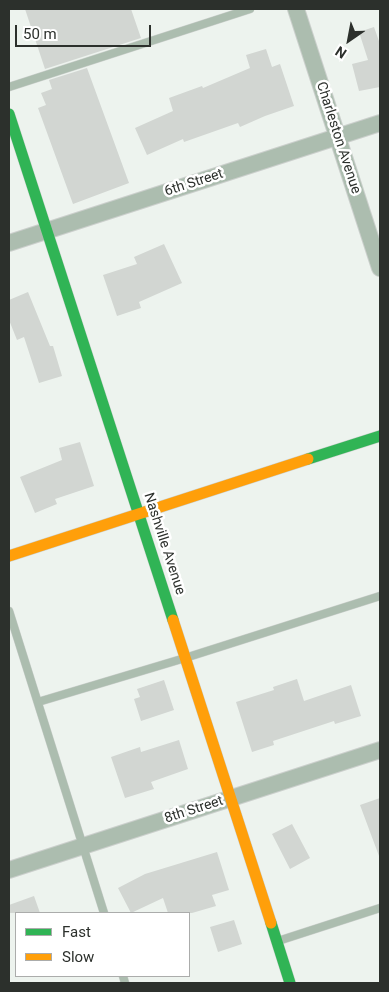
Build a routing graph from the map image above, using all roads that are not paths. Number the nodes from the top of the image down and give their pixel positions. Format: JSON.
{"nodes":[{"id":1,"x":250,"y":9,"type":"edge"},
{"id":2,"x":296,"y":9,"type":"edge"},
{"id":3,"x":9,"y":88,"type":"edge"},
{"id":4,"x":9,"y":114,"type":"edge"},
{"id":5,"x":380,"y":123,"type":"edge"},
{"id":6,"x":338,"y":137,"type":"junction"},
{"id":7,"x":47,"y":231,"type":"junction"},
{"id":8,"x":9,"y":244,"type":"edge"},
{"id":9,"x":380,"y":268,"type":"edge"},
{"id":10,"x":380,"y":436,"type":"edge"},
{"id":11,"x":139,"y":514,"type":"junction"},
{"id":12,"x":9,"y":556,"type":"edge"},
{"id":13,"x":380,"y":596,"type":"edge"},
{"id":14,"x":9,"y":611,"type":"edge"},
{"id":15,"x":185,"y":658,"type":"junction"},
{"id":16,"x":38,"y":702,"type":"junction"},
{"id":17,"x":380,"y":750,"type":"edge"},
{"id":18,"x":231,"y":798,"type":"junction"},
{"id":19,"x":83,"y":845,"type":"junction"},
{"id":20,"x":9,"y":870,"type":"edge"},
{"id":21,"x":380,"y":908,"type":"edge"},
{"id":22,"x":104,"y":912,"type":"edge"},
{"id":23,"x":277,"y":942,"type":"junction"},
{"id":24,"x":290,"y":983,"type":"edge"}],
"edges":[{"from":1,"to":3,"type":"lane"},
{"from":2,"to":6,"type":"street","name":"Charleston Avenue"},
{"from":4,"to":7,"type":"street","name":"Nashville Avenue"},
{"from":5,"to":6,"type":"street","name":"6th Street"},
{"from":6,"to":7,"type":"street","name":"6th Street"},
{"from":6,"to":9,"type":"street","name":"Charleston Avenue"},
{"from":7,"to":8,"type":"street","name":"6th Street"},
{"from":7,"to":11,"type":"street","name":"Nashville Avenue"},
{"from":10,"to":11,"type":"street"},
{"from":11,"to":12,"type":"street"},
{"from":11,"to":15,"type":"street","name":"Nashville Avenue"},
{"from":13,"to":15,"type":"lane"},
{"from":14,"to":16,"type":"lane"},
{"from":15,"to":16,"type":"lane"},
{"from":15,"to":18,"type":"street","name":"Nashville Avenue"},
{"from":16,"to":19,"type":"lane"},
{"from":17,"to":18,"type":"street","name":"8th Street"},
{"from":18,"to":19,"type":"street","name":"8th Street"},
{"from":18,"to":23,"type":"street","name":"Nashville Avenue"},
{"from":19,"to":20,"type":"street","name":"8th Street"},
{"from":19,"to":22,"type":"lane"},
{"from":21,"to":23,"type":"lane"},
{"from":23,"to":24,"type":"street","name":"Nashville Avenue"}]}
